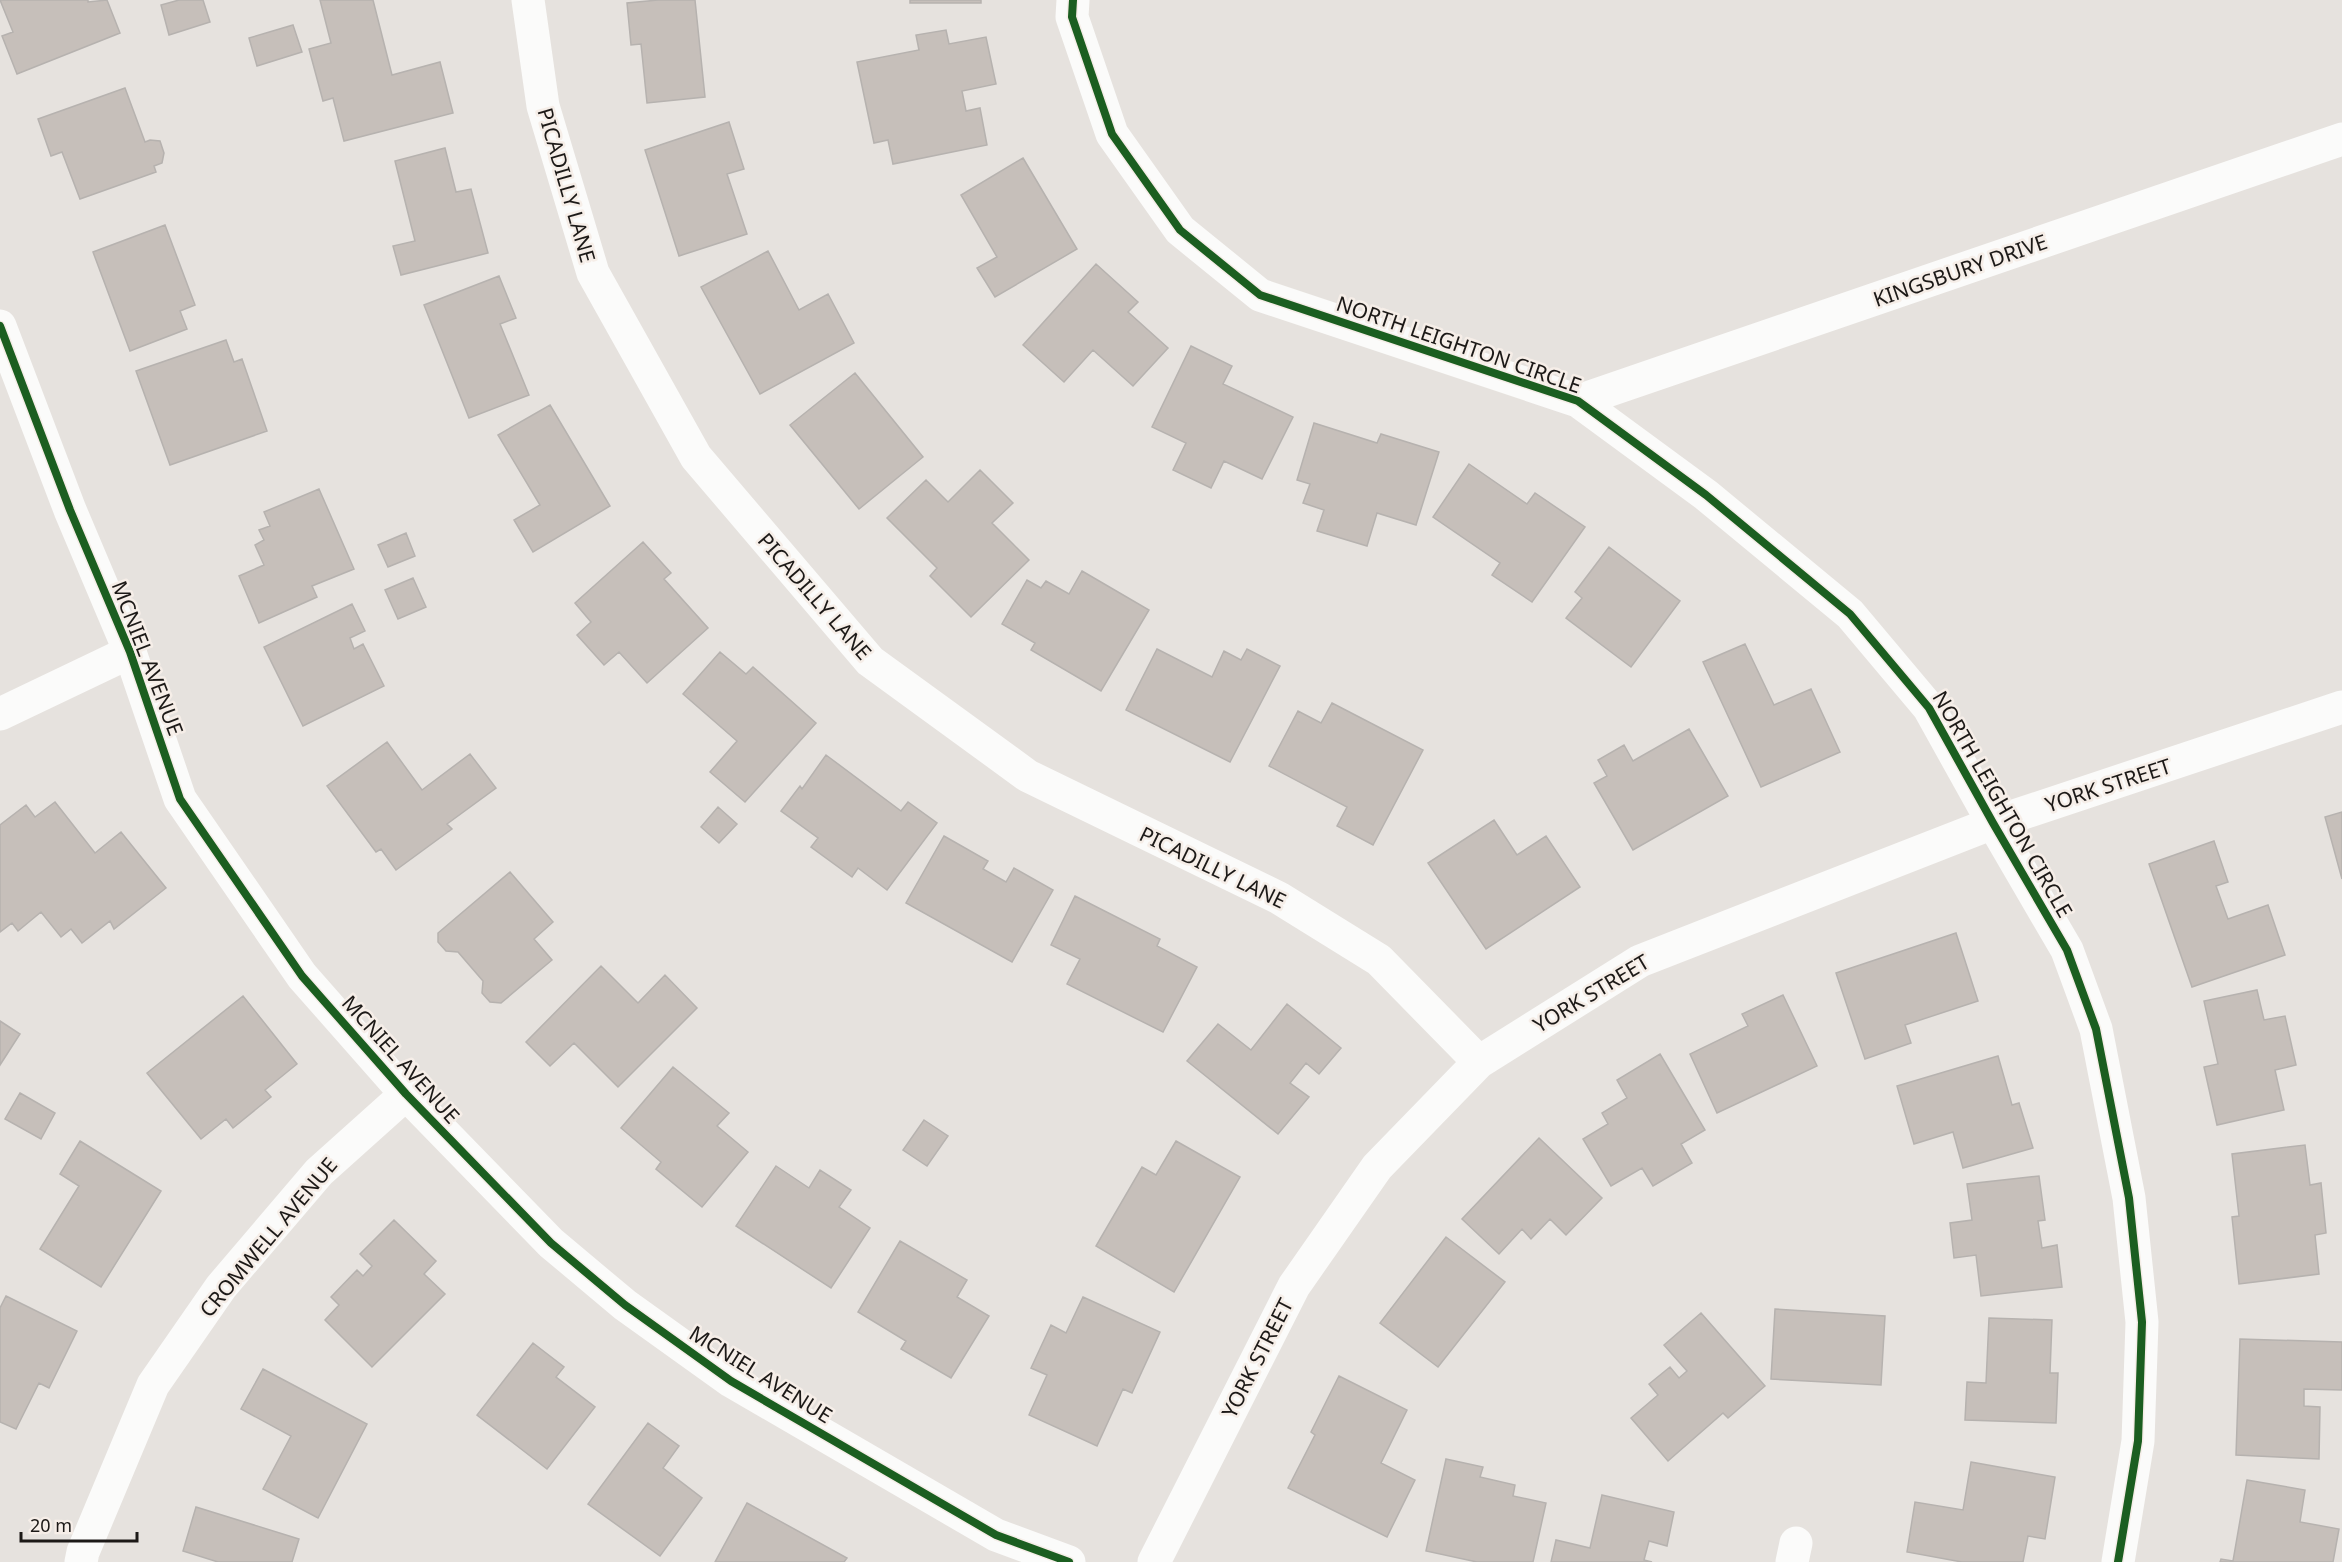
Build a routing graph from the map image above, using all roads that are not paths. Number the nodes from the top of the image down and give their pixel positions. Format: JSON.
{"nodes":[{"id":1,"x":528,"y":0,"type":"edge"},
{"id":2,"x":1073,"y":0,"type":"edge"},
{"id":3,"x":2342,"y":139,"type":"edge"},
{"id":4,"x":0,"y":326,"type":"edge"},
{"id":5,"x":1578,"y":401,"type":"junction"},
{"id":6,"x":130,"y":652,"type":"junction"},
{"id":7,"x":2342,"y":707,"type":"edge"},
{"id":8,"x":0,"y":714,"type":"edge"},
{"id":9,"x":1993,"y":823,"type":"junction"},
{"id":10,"x":1479,"y":1062,"type":"junction"},
{"id":11,"x":406,"y":1094,"type":"junction"},
{"id":12,"x":81,"y":1562,"type":"edge"},
{"id":13,"x":1069,"y":1562,"type":"edge"},
{"id":14,"x":1154,"y":1562,"type":"edge"},
{"id":15,"x":2118,"y":1562,"type":"edge"}],
"edges":[{"from":1,"to":10,"type":"street","name":"PICADILLY LANE"},
{"from":2,"to":5,"type":"street","name":"NORTH LEIGHTON CIRCLE"},
{"from":3,"to":5,"type":"street","name":"KINGSBURY DRIVE"},
{"from":4,"to":6,"type":"street","name":"MCNIEL AVENUE"},
{"from":5,"to":9,"type":"street","name":"NORTH LEIGHTON CIRCLE"},
{"from":6,"to":8,"type":"street"},
{"from":6,"to":11,"type":"street","name":"MCNIEL AVENUE"},
{"from":7,"to":9,"type":"street","name":"YORK STREET"},
{"from":9,"to":10,"type":"street","name":"YORK STREET"},
{"from":9,"to":15,"type":"street","name":"NORTH LEIGHTON CIRCLE"},
{"from":10,"to":14,"type":"street","name":"YORK STREET"},
{"from":11,"to":12,"type":"street","name":"CROMWELL AVENUE"},
{"from":11,"to":13,"type":"street","name":"MCNIEL AVENUE"}]}
